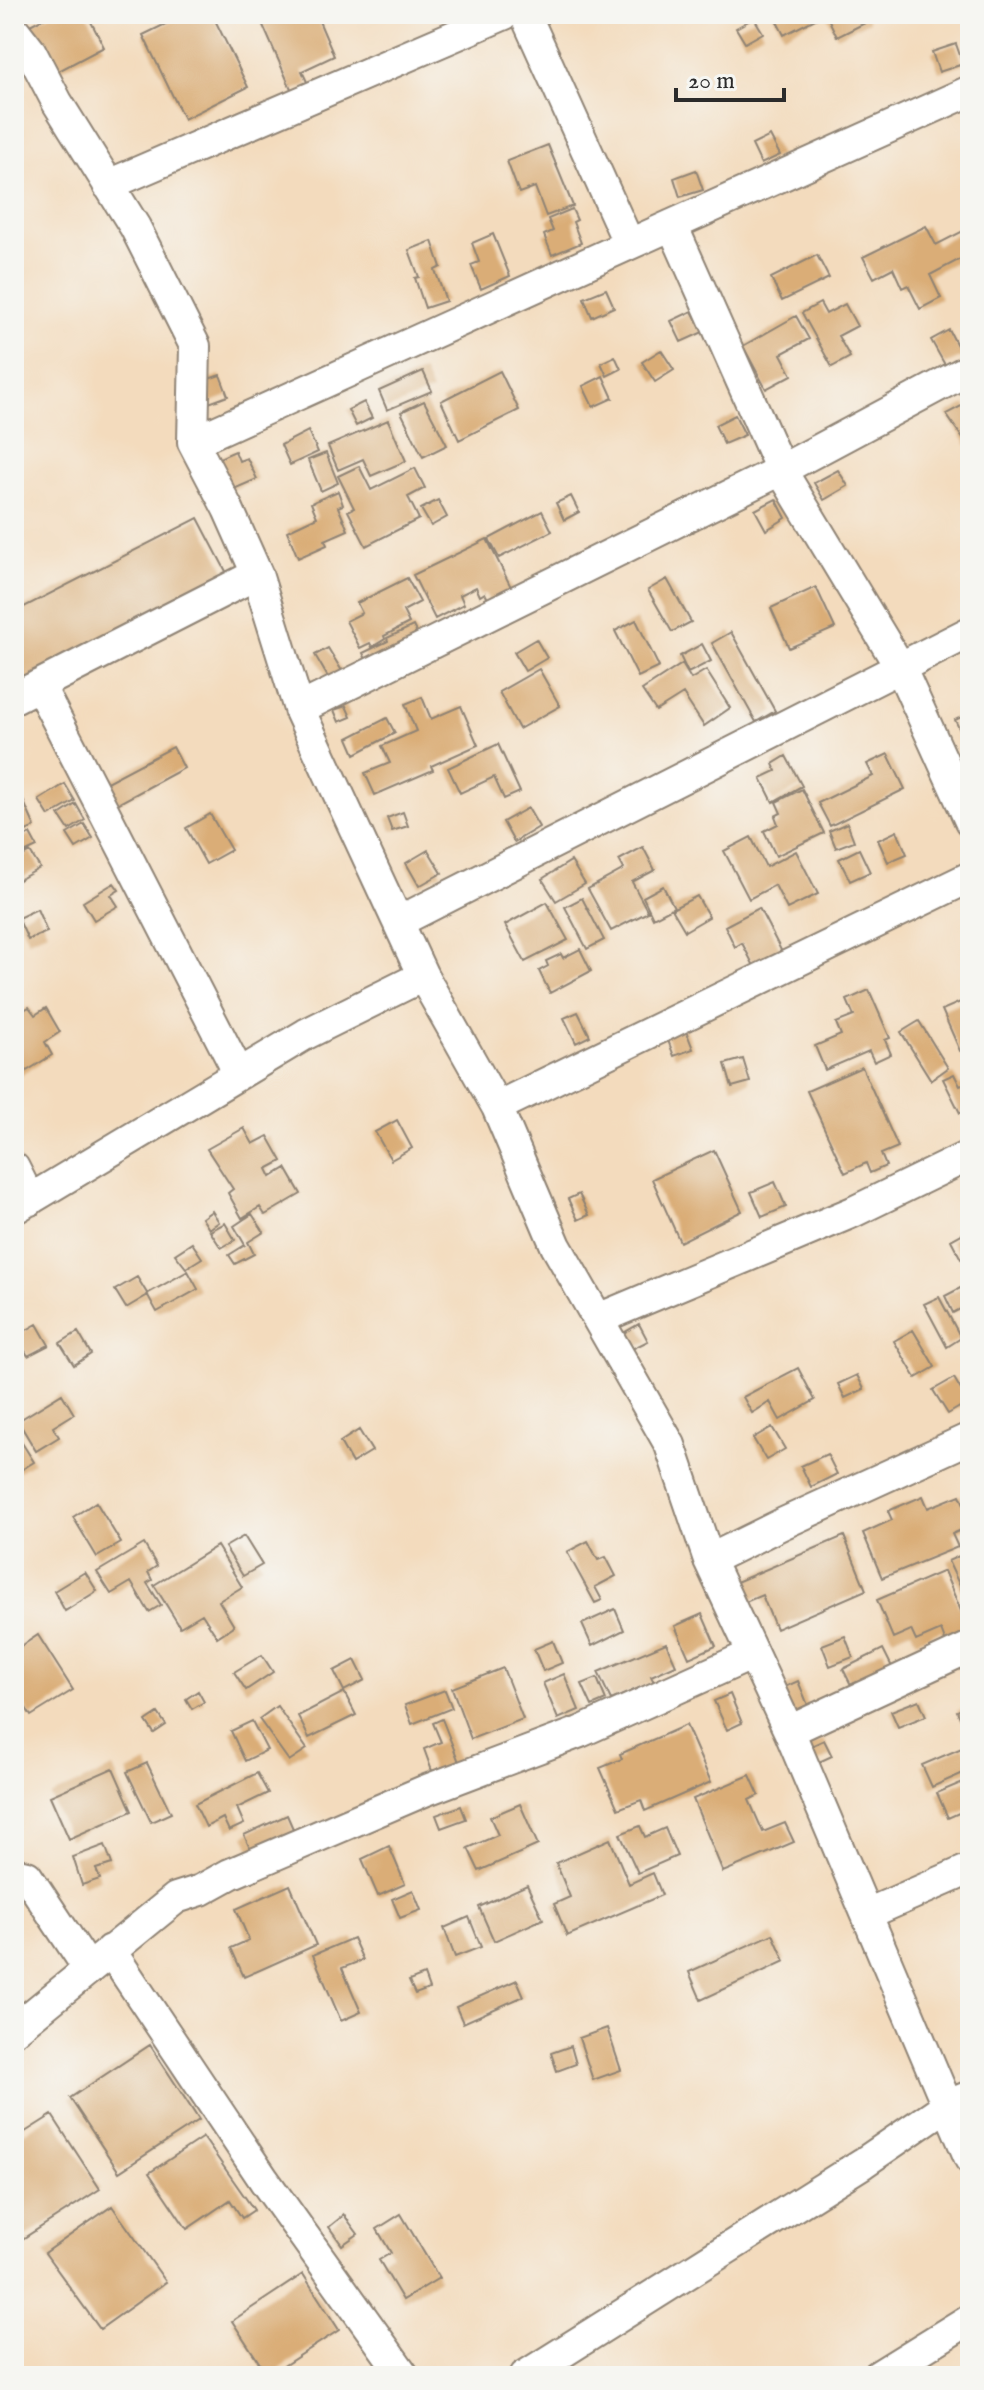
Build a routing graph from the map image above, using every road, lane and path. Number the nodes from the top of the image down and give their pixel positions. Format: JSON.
{"nodes":[{"id":1,"x":505,"y":14,"type":"edge"},
{"id":2,"x":525,"y":14,"type":"edge"},
{"id":3,"x":14,"y":30,"type":"edge"},
{"id":4,"x":970,"y":91,"type":"edge"},
{"id":5,"x":108,"y":185,"type":"junction"},
{"id":6,"x":672,"y":225,"type":"junction"},
{"id":7,"x":629,"y":244,"type":"junction"},
{"id":8,"x":970,"y":369,"type":"edge"},
{"id":9,"x":193,"y":442,"type":"junction"},
{"id":10,"x":781,"y":470,"type":"junction"},
{"id":11,"x":257,"y":574,"type":"junction"},
{"id":12,"x":970,"y":632,"type":"edge"},
{"id":13,"x":900,"y":667,"type":"junction"},
{"id":14,"x":27,"y":692,"type":"edge"},
{"id":15,"x":299,"y":709,"type":"junction"},
{"id":16,"x":970,"y":821,"type":"edge"},
{"id":17,"x":970,"y":877,"type":"edge"},
{"id":18,"x":398,"y":922,"type":"junction"},
{"id":19,"x":423,"y":976,"type":"junction"},
{"id":20,"x":239,"y":1074,"type":"junction"},
{"id":21,"x":497,"y":1107,"type":"junction"},
{"id":22,"x":970,"y":1155,"type":"edge"},
{"id":23,"x":14,"y":1168,"type":"edge"},
{"id":24,"x":22,"y":1204,"type":"edge"},
{"id":25,"x":598,"y":1319,"type":"junction"},
{"id":26,"x":970,"y":1438,"type":"edge"},
{"id":27,"x":709,"y":1560,"type":"junction"},
{"id":28,"x":970,"y":1647,"type":"edge"},
{"id":29,"x":753,"y":1654,"type":"junction"},
{"id":30,"x":789,"y":1731,"type":"junction"},
{"id":31,"x":970,"y":1869,"type":"edge"},
{"id":32,"x":14,"y":1875,"type":"edge"},
{"id":33,"x":867,"y":1914,"type":"junction"},
{"id":34,"x":99,"y":1959,"type":"junction"},
{"id":35,"x":14,"y":2030,"type":"edge"},
{"id":36,"x":958,"y":2101,"type":"edge"},
{"id":37,"x":970,"y":2159,"type":"edge"},
{"id":38,"x":970,"y":2319,"type":"edge"},
{"id":39,"x":404,"y":2376,"type":"edge"},
{"id":40,"x":525,"y":2376,"type":"edge"},
{"id":41,"x":878,"y":2376,"type":"edge"}],
"edges":[{"from":1,"to":5,"type":"street"},
{"from":2,"to":7,"type":"street"},
{"from":3,"to":5,"type":"street"},
{"from":4,"to":6,"type":"street"},
{"from":5,"to":9,"type":"street"},
{"from":6,"to":7,"type":"street"},
{"from":6,"to":10,"type":"street"},
{"from":7,"to":9,"type":"street"},
{"from":8,"to":10,"type":"street"},
{"from":9,"to":11,"type":"street"},
{"from":10,"to":13,"type":"street"},
{"from":10,"to":15,"type":"street"},
{"from":11,"to":14,"type":"street"},
{"from":11,"to":15,"type":"street"},
{"from":12,"to":13,"type":"street"},
{"from":13,"to":16,"type":"street"},
{"from":13,"to":18,"type":"street"},
{"from":14,"to":20,"type":"street"},
{"from":15,"to":18,"type":"street"},
{"from":17,"to":21,"type":"street"},
{"from":18,"to":19,"type":"street"},
{"from":19,"to":20,"type":"street"},
{"from":19,"to":21,"type":"street"},
{"from":20,"to":24,"type":"street"},
{"from":21,"to":25,"type":"street"},
{"from":22,"to":25,"type":"street"},
{"from":23,"to":24,"type":"street"},
{"from":25,"to":27,"type":"street"},
{"from":26,"to":27,"type":"street"},
{"from":27,"to":29,"type":"street"},
{"from":28,"to":30,"type":"street"},
{"from":29,"to":30,"type":"street"},
{"from":29,"to":34,"type":"street"},
{"from":30,"to":33,"type":"street"},
{"from":31,"to":33,"type":"street"},
{"from":32,"to":34,"type":"street"},
{"from":33,"to":36,"type":"street"},
{"from":34,"to":35,"type":"street"},
{"from":34,"to":39,"type":"street"},
{"from":36,"to":37,"type":"street"},
{"from":36,"to":40,"type":"street"},
{"from":38,"to":41,"type":"street"}]}
